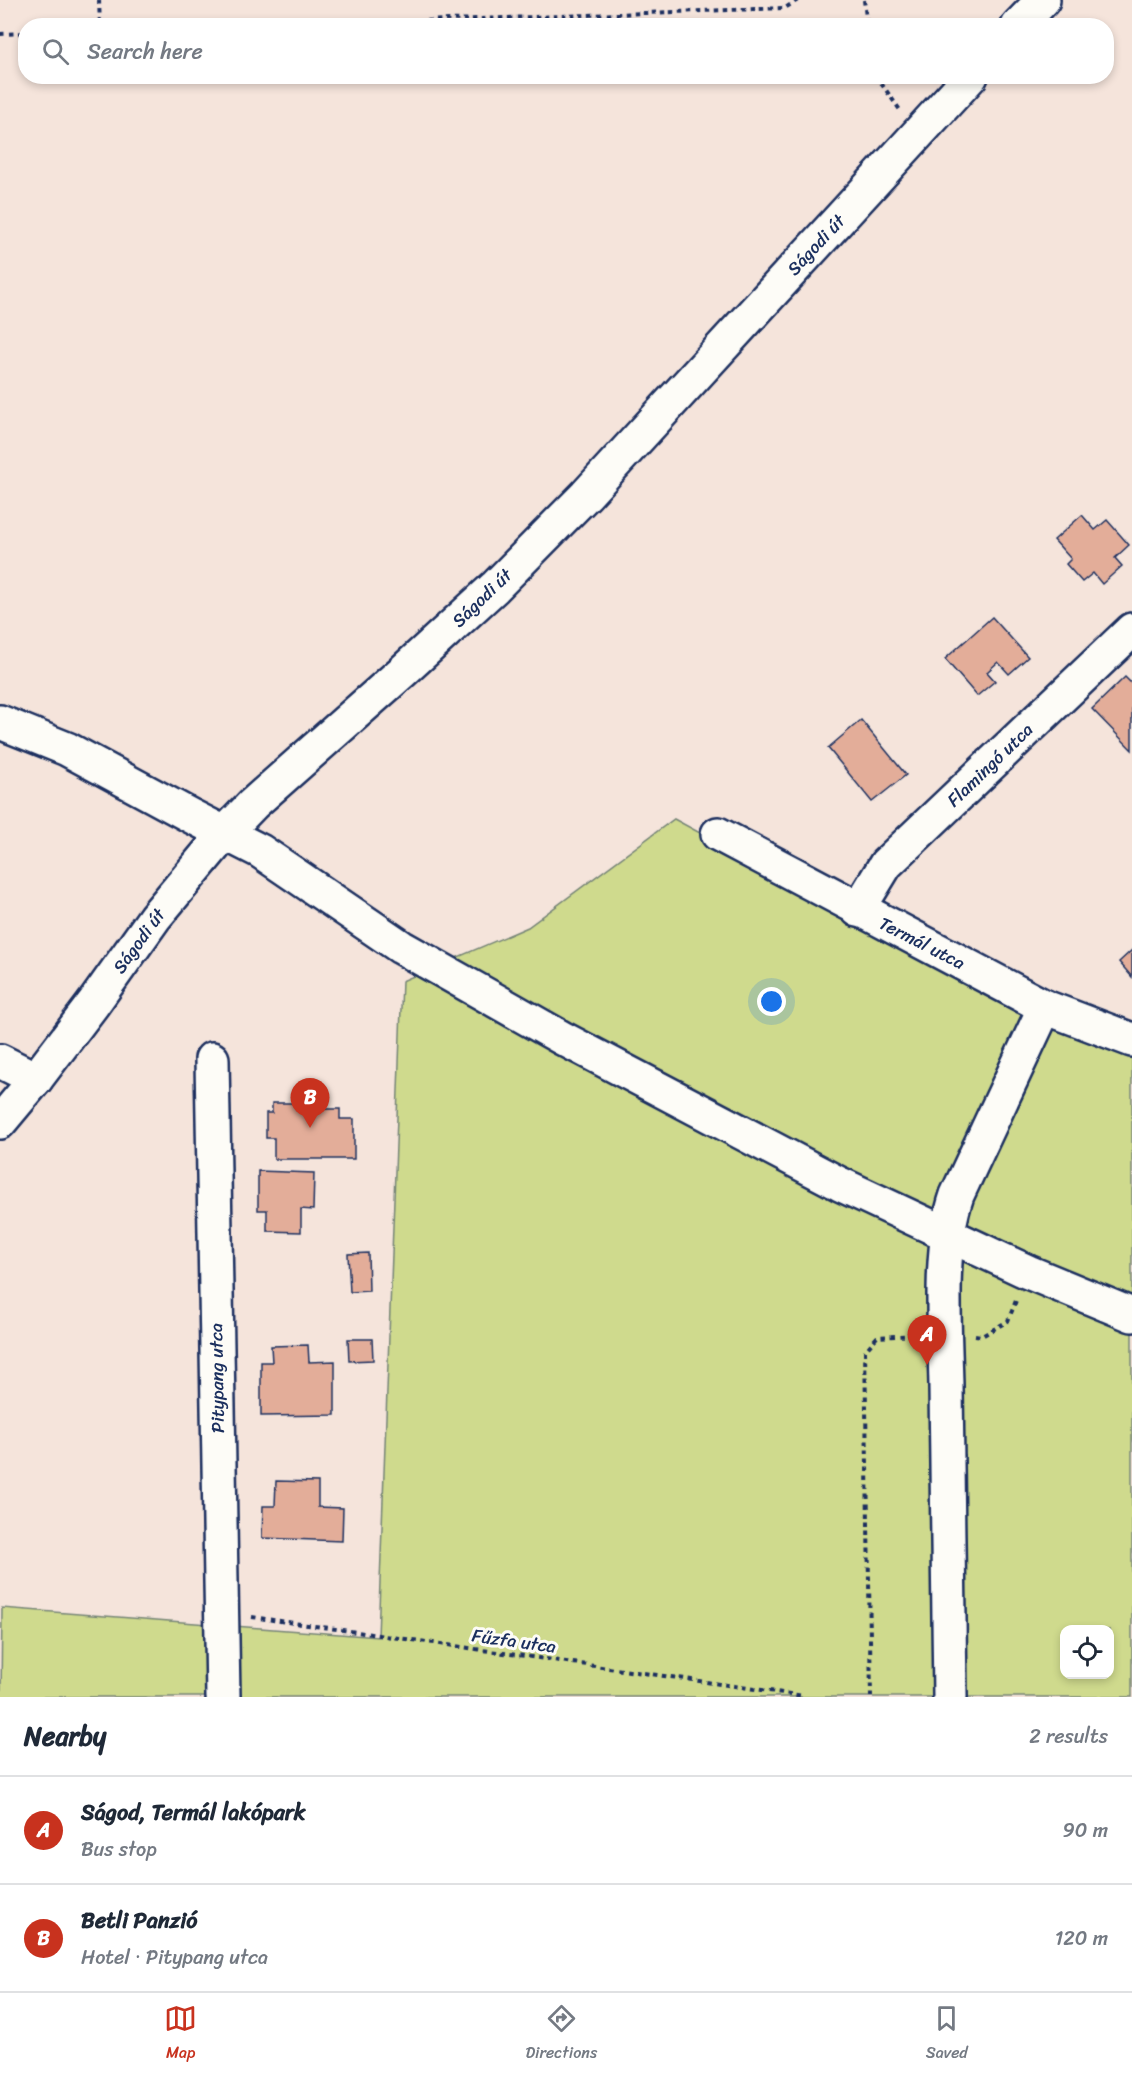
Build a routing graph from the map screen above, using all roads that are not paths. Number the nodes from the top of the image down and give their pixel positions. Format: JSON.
{"nodes":[{"id":1,"x":1043,"y":0,"type":"edge"},
{"id":2,"x":1026,"y":18,"type":"edge"},
{"id":3,"x":964,"y":84,"type":"edge"},
{"id":4,"x":1132,"y":630,"type":"edge"},
{"id":5,"x":0,"y":722,"type":"edge"},
{"id":6,"x":225,"y":833,"type":"junction"},
{"id":7,"x":718,"y":834,"type":"dead end"},
{"id":8,"x":858,"y":909,"type":"junction"},
{"id":9,"x":1045,"y":1006,"type":"junction"},
{"id":10,"x":1132,"y":1040,"type":"edge"},
{"id":11,"x":212,"y":1059,"type":"dead end"},
{"id":12,"x":0,"y":1061,"type":"edge"},
{"id":13,"x":36,"y":1079,"type":"junction"},
{"id":14,"x":0,"y":1122,"type":"edge"},
{"id":15,"x":947,"y":1235,"type":"junction"},
{"id":16,"x":1132,"y":1314,"type":"edge"},
{"id":17,"x":223,"y":1697,"type":"edge"},
{"id":18,"x":950,"y":1697,"type":"edge"}],
"edges":[{"from":1,"to":2,"type":"street"},
{"from":3,"to":6,"type":"street","name":"Ságodi út"},
{"from":4,"to":8,"type":"street","name":"Flamingó utca"},
{"from":5,"to":6,"type":"street"},
{"from":6,"to":13,"type":"street","name":"Ságodi út"},
{"from":6,"to":15,"type":"street"},
{"from":7,"to":8,"type":"street","name":"Termál utca"},
{"from":8,"to":9,"type":"street","name":"Termál utca"},
{"from":9,"to":10,"type":"street","name":"Termál utca"},
{"from":9,"to":15,"type":"street"},
{"from":11,"to":17,"type":"street","name":"Pitypang utca"},
{"from":12,"to":13,"type":"street"},
{"from":13,"to":14,"type":"street","name":"Ságodi út"},
{"from":15,"to":16,"type":"street"},
{"from":15,"to":18,"type":"street"}]}
